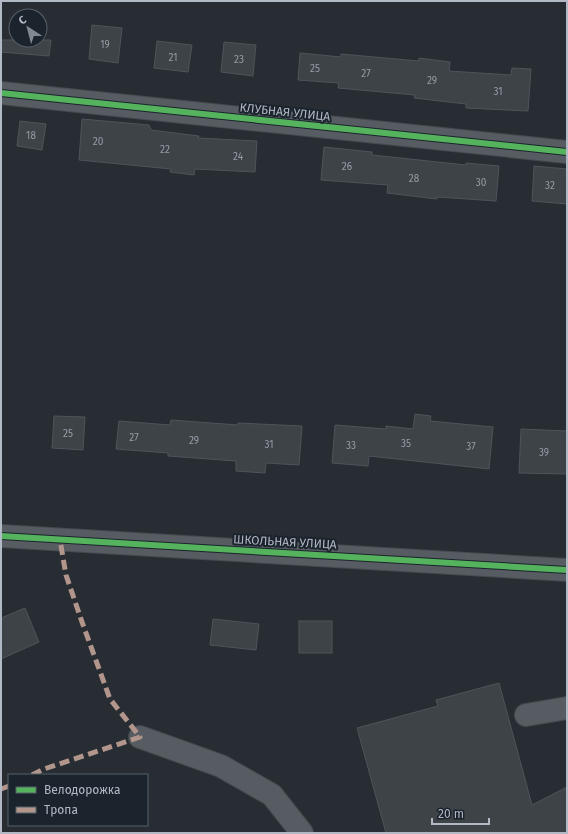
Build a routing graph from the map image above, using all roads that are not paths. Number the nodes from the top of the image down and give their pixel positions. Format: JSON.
{"nodes":[{"id":1,"x":1,"y":93,"type":"edge"},
{"id":2,"x":567,"y":152,"type":"edge"},
{"id":3,"x":1,"y":536,"type":"edge"},
{"id":4,"x":567,"y":570,"type":"edge"},
{"id":5,"x":567,"y":708,"type":"edge"},
{"id":6,"x":526,"y":715,"type":"dead end"},
{"id":7,"x":140,"y":737,"type":"dead end"},
{"id":8,"x":302,"y":833,"type":"edge"}],
"edges":[{"from":1,"to":2,"type":"street","name":"КЛУБНАЯ УЛИЦА"},
{"from":3,"to":4,"type":"street","name":"ШКОЛЬНАЯ УЛИЦА"},
{"from":5,"to":6,"type":"street"},
{"from":7,"to":8,"type":"street"}]}
